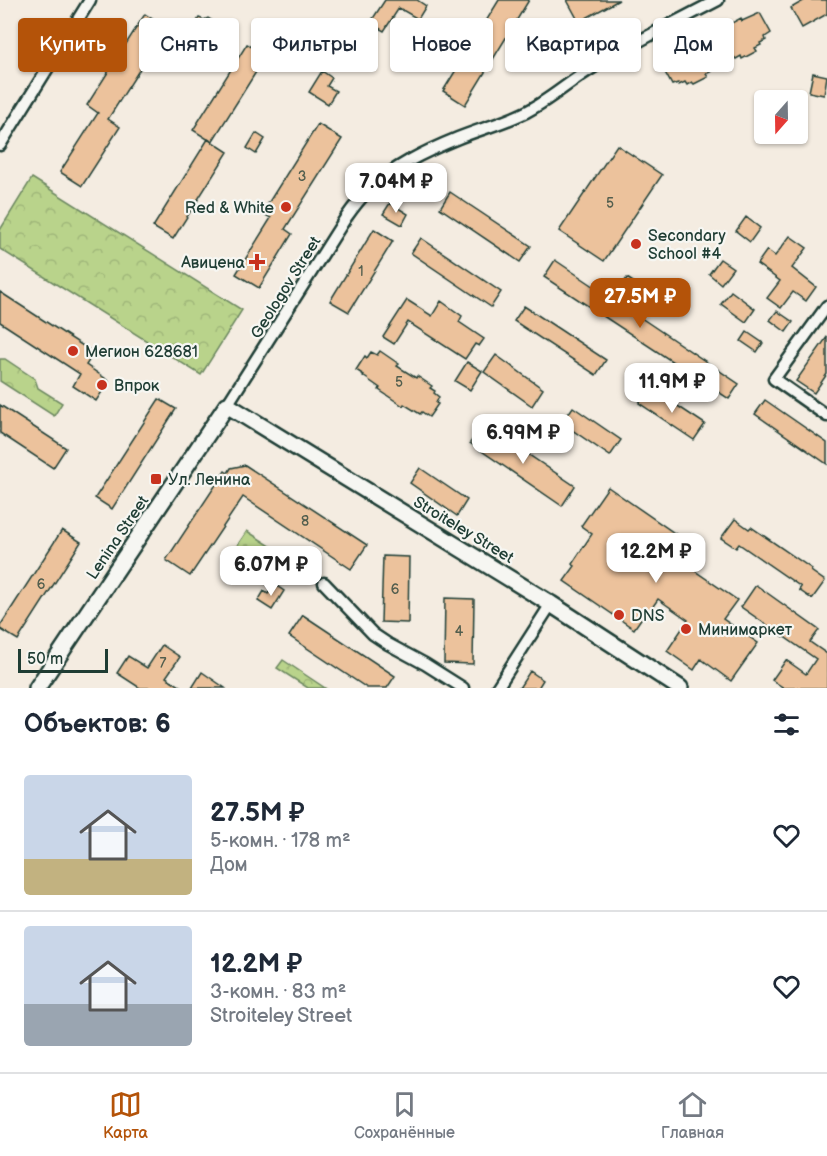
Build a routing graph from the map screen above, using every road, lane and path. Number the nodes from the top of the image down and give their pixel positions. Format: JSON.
{"nodes":[{"id":1,"x":90,"y":0,"type":"edge"},
{"id":2,"x":718,"y":0,"type":"edge"},
{"id":3,"x":0,"y":145,"type":"edge"},
{"id":4,"x":827,"y":306,"type":"edge"},
{"id":5,"x":227,"y":405,"type":"junction"},
{"id":6,"x":827,"y":416,"type":"edge"},
{"id":7,"x":324,"y":583,"type":"dead end"},
{"id":8,"x":551,"y":604,"type":"junction"},
{"id":9,"x":37,"y":688,"type":"edge"},
{"id":10,"x":463,"y":688,"type":"edge"},
{"id":11,"x":497,"y":688,"type":"edge"},
{"id":12,"x":680,"y":688,"type":"edge"}],
"edges":[{"from":1,"to":3,"type":"street"},
{"from":2,"to":5,"type":"street","name":"Geologov Street"},
{"from":4,"to":6,"type":"street"},
{"from":5,"to":8,"type":"main road","name":"Stroiteley Street"},
{"from":5,"to":9,"type":"main road","name":"Lenina Street"},
{"from":7,"to":10,"type":"street"},
{"from":8,"to":11,"type":"street"},
{"from":8,"to":12,"type":"main road","name":"Stroiteley Street"}]}
